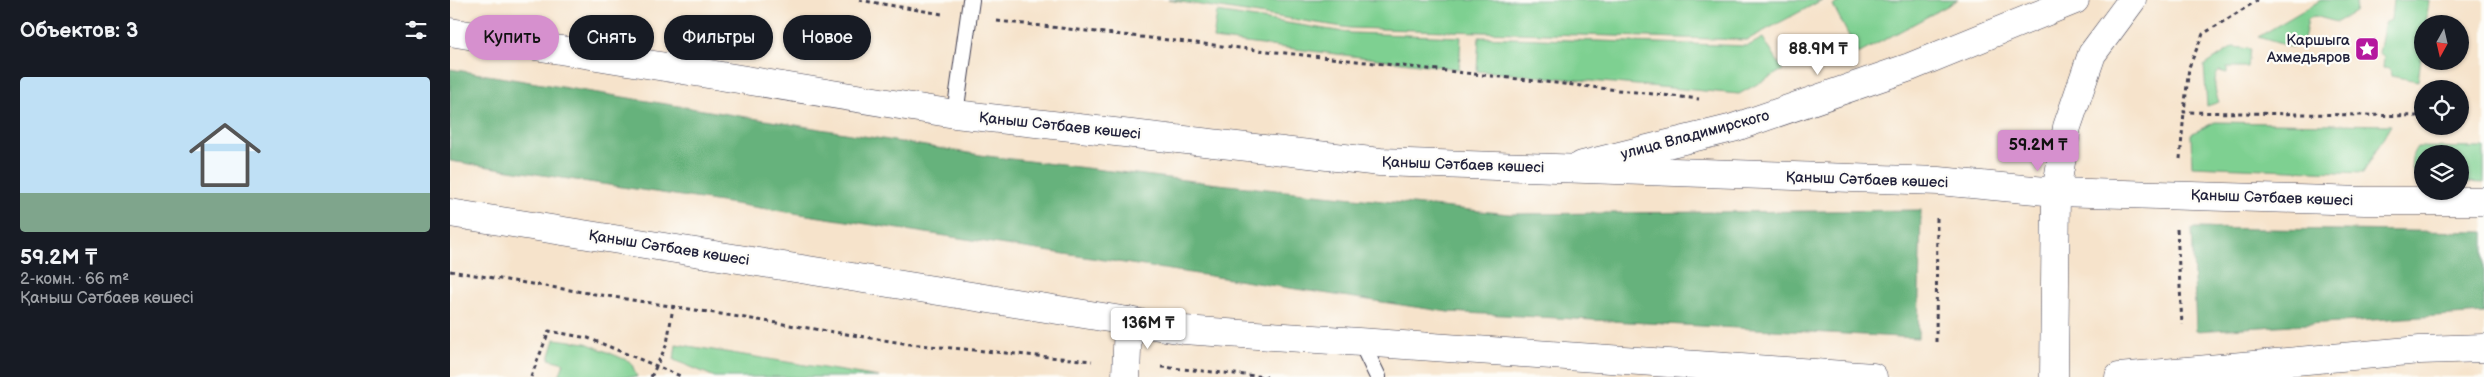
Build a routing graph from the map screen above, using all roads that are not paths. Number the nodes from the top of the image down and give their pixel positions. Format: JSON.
{"nodes":[{"id":1,"x":971,"y":0,"type":"edge"},
{"id":2,"x":2075,"y":0,"type":"edge"},
{"id":3,"x":2132,"y":0,"type":"edge"},
{"id":4,"x":450,"y":32,"type":"edge"},
{"id":5,"x":955,"y":114,"type":"junction"},
{"id":6,"x":1566,"y":169,"type":"junction"},
{"id":7,"x":2056,"y":192,"type":"junction"},
{"id":8,"x":2484,"y":202,"type":"edge"},
{"id":9,"x":450,"y":213,"type":"edge"},
{"id":10,"x":1128,"y":321,"type":"junction"},
{"id":11,"x":1361,"y":342,"type":"junction"},
{"id":12,"x":2484,"y":348,"type":"edge"},
{"id":13,"x":2272,"y":363,"type":"junction"},
{"id":14,"x":1126,"y":371,"type":"edge"},
{"id":15,"x":1797,"y":375,"type":"edge"},
{"id":16,"x":1378,"y":377,"type":"edge"},
{"id":17,"x":1873,"y":377,"type":"edge"},
{"id":18,"x":2054,"y":377,"type":"edge"},
{"id":19,"x":2119,"y":377,"type":"edge"},
{"id":20,"x":2246,"y":377,"type":"edge"}],
"edges":[{"from":1,"to":5,"type":"lane"},
{"from":2,"to":6,"type":"main road","name":"улица Владимирского"},
{"from":3,"to":7,"type":"main road"},
{"from":4,"to":5,"type":"main road","name":"Қаныш Сәтбаев көшесі"},
{"from":5,"to":6,"type":"main road","name":"Қаныш Сәтбаев көшесі"},
{"from":6,"to":7,"type":"main road","name":"Қаныш Сәтбаев көшесі"},
{"from":7,"to":8,"type":"main road","name":"Қаныш Сәтбаев көшесі"},
{"from":7,"to":18,"type":"main road"},
{"from":9,"to":10,"type":"main road","name":"Қаныш Сәтбаев көшесі"},
{"from":10,"to":11,"type":"main road","name":"Қаныш Сәтбаев көшесі"},
{"from":10,"to":14,"type":"main road"},
{"from":11,"to":15,"type":"main road","name":"Қаныш Сәтбаев көшесі"},
{"from":11,"to":16,"type":"lane"},
{"from":12,"to":13,"type":"main road"},
{"from":13,"to":19,"type":"main road"},
{"from":13,"to":20,"type":"main road"},
{"from":15,"to":17,"type":"main road","name":"Қаныш Сәтбаев көшесі"}]}
